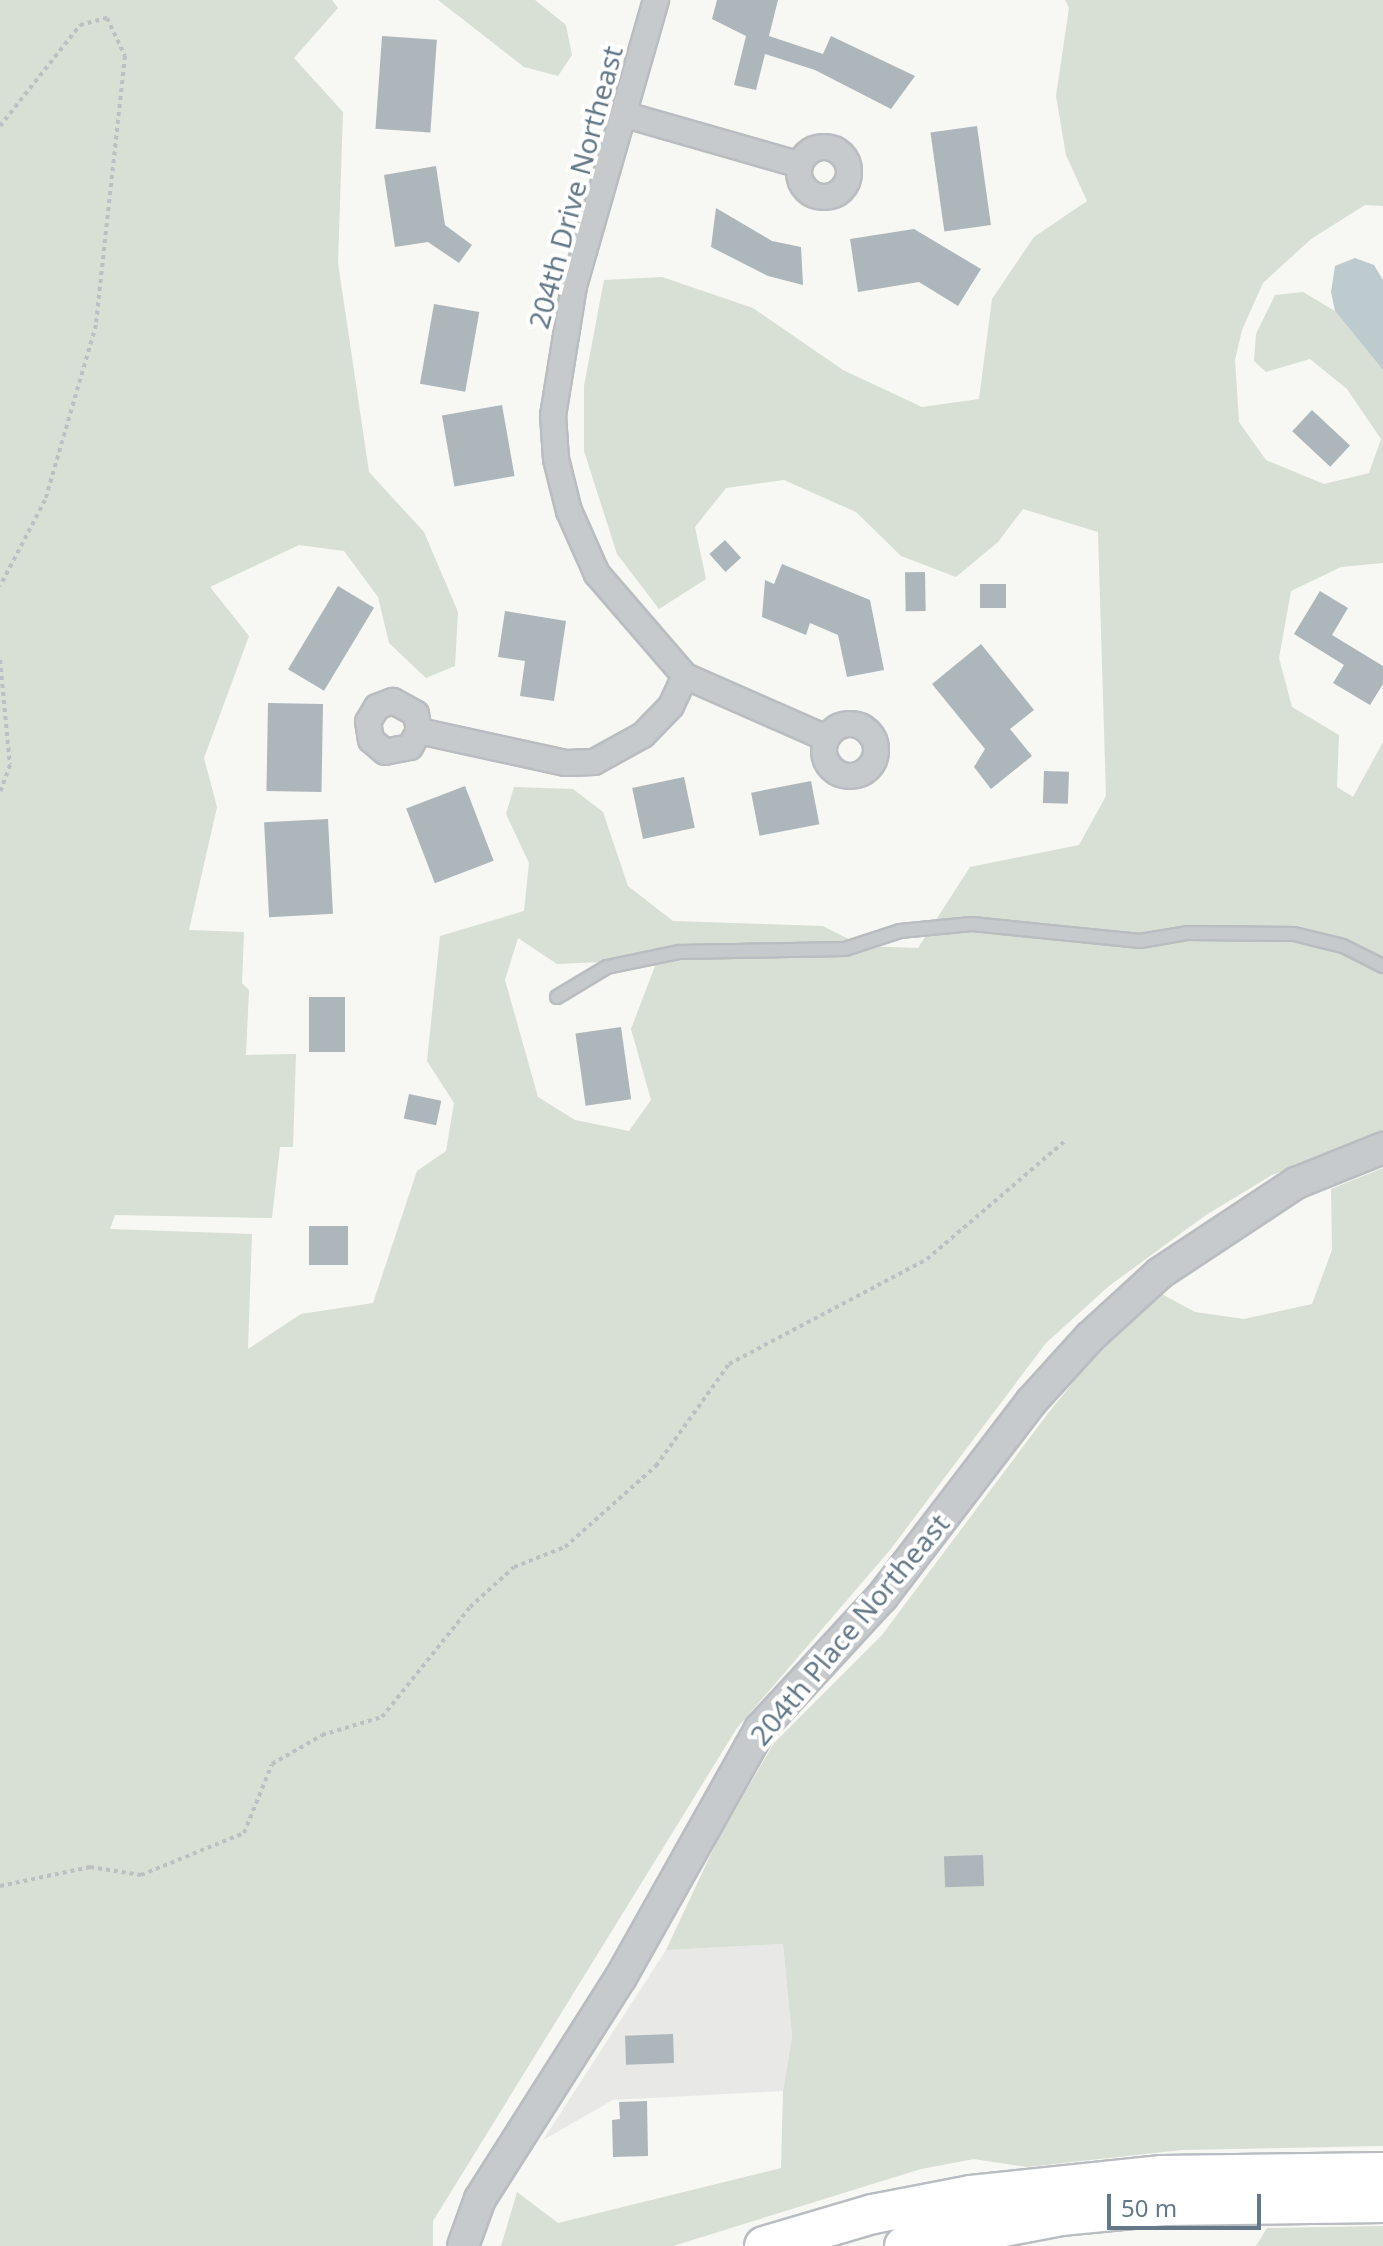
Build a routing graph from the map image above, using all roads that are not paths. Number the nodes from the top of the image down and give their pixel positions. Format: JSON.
{"nodes":[{"id":1,"x":656,"y":0,"type":"edge"},
{"id":2,"x":626,"y":115,"type":"junction"},
{"id":3,"x":800,"y":165,"type":"dead end"},
{"id":4,"x":685,"y":676,"type":"junction"},
{"id":5,"x":419,"y":731,"type":"dead end"},
{"id":6,"x":826,"y":738,"type":"dead end"},
{"id":7,"x":1383,"y":966,"type":"edge"},
{"id":8,"x":557,"y":997,"type":"dead end"},
{"id":9,"x":1383,"y":1148,"type":"edge"},
{"id":10,"x":1383,"y":2172,"type":"edge"},
{"id":11,"x":1383,"y":2203,"type":"edge"},
{"id":12,"x":463,"y":2246,"type":"edge"},
{"id":13,"x":764,"y":2246,"type":"edge"},
{"id":14,"x":904,"y":2246,"type":"edge"}],
"edges":[{"from":1,"to":2,"type":"street","name":"204th Drive Northeast"},
{"from":2,"to":3,"type":"street"},
{"from":2,"to":4,"type":"street","name":"204th Drive Northeast"},
{"from":4,"to":5,"type":"street"},
{"from":4,"to":6,"type":"street","name":"204th Drive Northeast"},
{"from":7,"to":8,"type":"lane"},
{"from":9,"to":12,"type":"street","name":"204th Place Northeast"},
{"from":10,"to":13,"type":"main road"},
{"from":11,"to":14,"type":"main road"}]}
